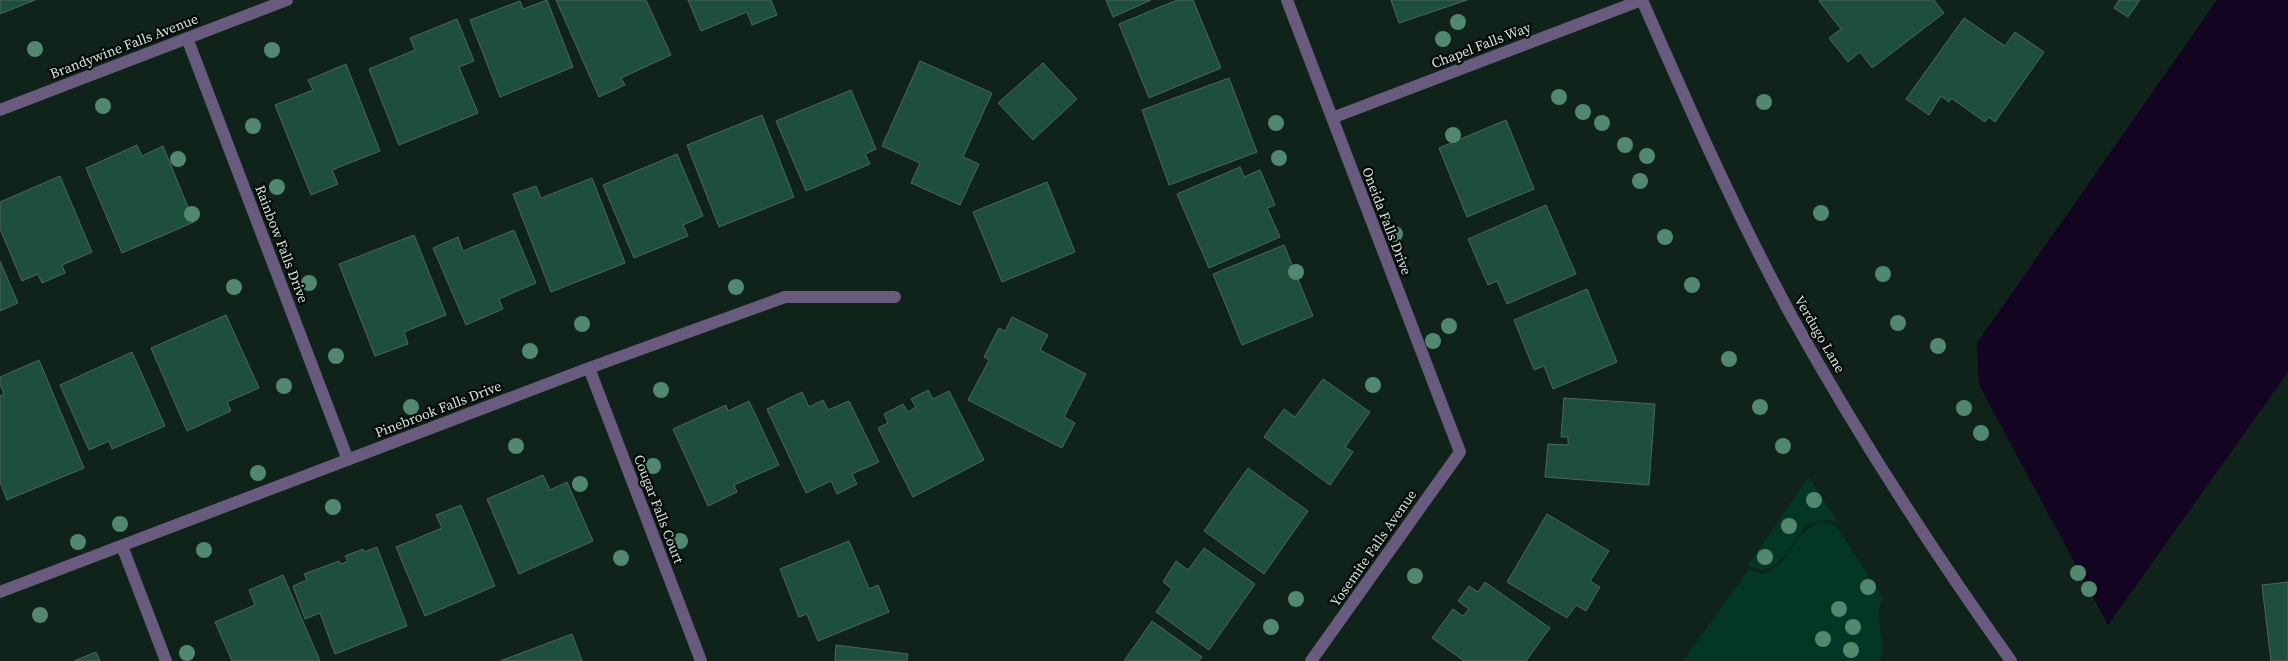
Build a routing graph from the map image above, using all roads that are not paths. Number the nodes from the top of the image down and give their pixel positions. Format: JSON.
{"nodes":[{"id":1,"x":287,"y":0,"type":"edge"},
{"id":2,"x":1287,"y":0,"type":"edge"},
{"id":3,"x":1642,"y":0,"type":"edge"},
{"id":4,"x":187,"y":38,"type":"junction"},
{"id":5,"x":0,"y":110,"type":"edge"},
{"id":6,"x":1332,"y":118,"type":"junction"},
{"id":7,"x":895,"y":297,"type":"dead end"},
{"id":8,"x":589,"y":368,"type":"junction"},
{"id":9,"x":1460,"y":452,"type":"joint"},
{"id":10,"x":348,"y":460,"type":"junction"},
{"id":11,"x":122,"y":546,"type":"junction"},
{"id":12,"x":0,"y":592,"type":"edge"},
{"id":13,"x":166,"y":661,"type":"edge"},
{"id":14,"x":701,"y":661,"type":"edge"},
{"id":15,"x":1311,"y":661,"type":"edge"},
{"id":16,"x":2011,"y":661,"type":"edge"}],
"edges":[{"from":1,"to":4,"type":"street","name":"Brandywine Falls Avenue"},
{"from":2,"to":6,"type":"street","name":"Oneida Falls Drive"},
{"from":3,"to":6,"type":"street","name":"Chapel Falls Way"},
{"from":3,"to":16,"type":"street","name":"Verdugo Lane"},
{"from":4,"to":5,"type":"street","name":"Brandywine Falls Avenue"},
{"from":4,"to":10,"type":"street","name":"Rainbow Falls Drive"},
{"from":6,"to":9,"type":"street","name":"Oneida Falls Drive"},
{"from":7,"to":8,"type":"street","name":"Pinebrook Falls Drive"},
{"from":8,"to":10,"type":"street","name":"Pinebrook Falls Drive"},
{"from":8,"to":14,"type":"street","name":"Cougar Falls Court"},
{"from":9,"to":15,"type":"street","name":"Yosemite Falls Avenue"},
{"from":10,"to":11,"type":"street","name":"Pinebrook Falls Drive"},
{"from":11,"to":12,"type":"street","name":"Pinebrook Falls Drive"},
{"from":11,"to":13,"type":"street"}]}
